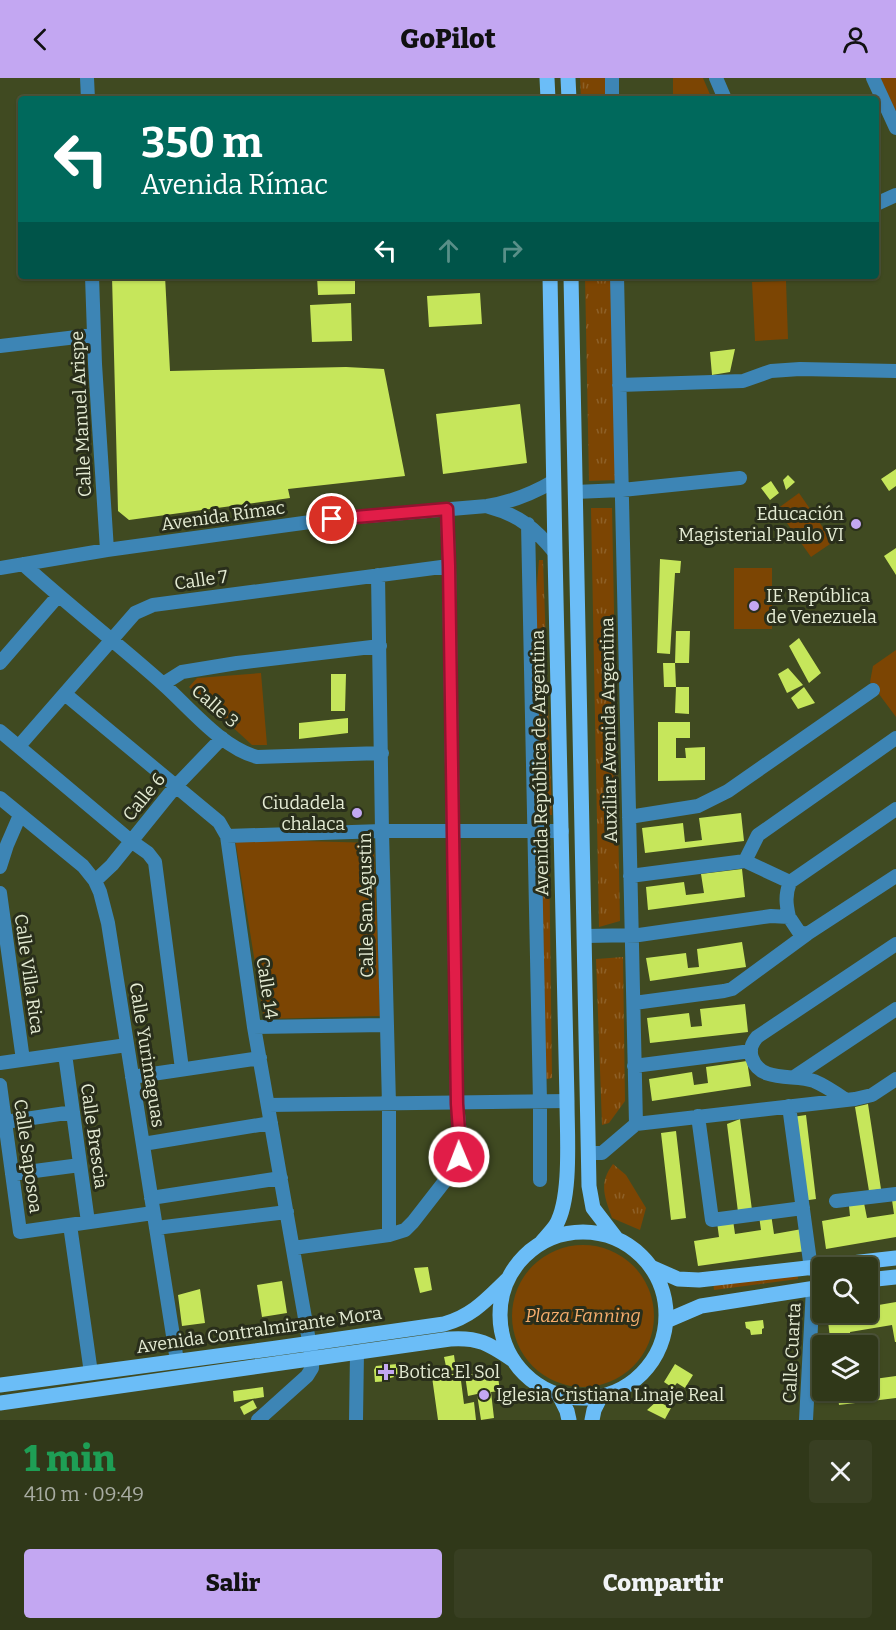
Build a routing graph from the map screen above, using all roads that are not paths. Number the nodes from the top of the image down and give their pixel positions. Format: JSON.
{"nodes":[{"id":1,"x":87,"y":78,"type":"edge"},
{"id":2,"x":547,"y":78,"type":"edge"},
{"id":3,"x":568,"y":78,"type":"edge"},
{"id":4,"x":612,"y":78,"type":"edge"},
{"id":5,"x":716,"y":78,"type":"edge"},
{"id":6,"x":873,"y":78,"type":"edge"},
{"id":7,"x":88,"y":96,"type":"edge"},
{"id":8,"x":548,"y":96,"type":"edge"},
{"id":9,"x":569,"y":96,"type":"edge"},
{"id":10,"x":612,"y":96,"type":"edge"},
{"id":11,"x":724,"y":96,"type":"edge"},
{"id":12,"x":896,"y":128,"type":"edge"},
{"id":13,"x":896,"y":195,"type":"edge"},
{"id":14,"x":879,"y":203,"type":"edge"},
{"id":15,"x":92,"y":279,"type":"edge"},
{"id":16,"x":550,"y":279,"type":"edge"},
{"id":17,"x":572,"y":279,"type":"edge"},
{"id":18,"x":617,"y":279,"type":"edge"},
{"id":19,"x":94,"y":335,"type":"junction"},
{"id":20,"x":0,"y":346,"type":"edge"},
{"id":21,"x":896,"y":371,"type":"edge"},
{"id":22,"x":620,"y":385,"type":"junction"},
{"id":23,"x":740,"y":478,"type":"dead end"},
{"id":24,"x":554,"y":481,"type":"junction"},
{"id":25,"x":622,"y":490,"type":"junction"},
{"id":26,"x":575,"y":492,"type":"junction"},
{"id":27,"x":487,"y":506,"type":"junction"},
{"id":28,"x":447,"y":509,"type":"junction"},
{"id":29,"x":528,"y":524,"type":"junction"},
{"id":30,"x":107,"y":550,"type":"junction"},
{"id":31,"x":555,"y":553,"type":"junction"},
{"id":32,"x":22,"y":564,"type":"junction"},
{"id":33,"x":449,"y":566,"type":"junction"},
{"id":34,"x":0,"y":568,"type":"edge"},
{"id":35,"x":378,"y":575,"type":"junction"},
{"id":36,"x":58,"y":596,"type":"junction"},
{"id":37,"x":111,"y":640,"type":"junction"},
{"id":38,"x":380,"y":645,"type":"junction"},
{"id":39,"x":0,"y":663,"type":"edge"},
{"id":40,"x":163,"y":684,"type":"junction"},
{"id":41,"x":873,"y":690,"type":"dead end"},
{"id":42,"x":65,"y":694,"type":"junction"},
{"id":43,"x":0,"y":731,"type":"edge"},
{"id":44,"x":222,"y":738,"type":"junction"},
{"id":45,"x":896,"y":738,"type":"edge"},
{"id":46,"x":19,"y":746,"type":"junction"},
{"id":47,"x":382,"y":753,"type":"junction"},
{"id":48,"x":175,"y":787,"type":"junction"},
{"id":49,"x":0,"y":798,"type":"edge"},
{"id":50,"x":896,"y":809,"type":"edge"},
{"id":51,"x":20,"y":815,"type":"junction"},
{"id":52,"x":629,"y":817,"type":"junction"},
{"id":53,"x":382,"y":831,"type":"junction"},
{"id":54,"x":562,"y":831,"type":"junction"},
{"id":55,"x":453,"y":832,"type":"junction"},
{"id":56,"x":534,"y":832,"type":"junction"},
{"id":57,"x":227,"y":836,"type":"junction"},
{"id":58,"x":131,"y":841,"type":"junction"},
{"id":59,"x":745,"y":861,"type":"junction"},
{"id":60,"x":0,"y":867,"type":"edge"},
{"id":61,"x":630,"y":876,"type":"junction"},
{"id":62,"x":896,"y":876,"type":"edge"},
{"id":63,"x":94,"y":881,"type":"junction"},
{"id":64,"x":790,"y":882,"type":"junction"},
{"id":65,"x":0,"y":893,"type":"edge"},
{"id":66,"x":789,"y":917,"type":"junction"},
{"id":67,"x":807,"y":934,"type":"junction"},
{"id":68,"x":632,"y":935,"type":"junction"},
{"id":69,"x":585,"y":936,"type":"junction"},
{"id":70,"x":896,"y":945,"type":"edge"},
{"id":71,"x":634,"y":1003,"type":"junction"},
{"id":72,"x":896,"y":1010,"type":"edge"},
{"id":73,"x":386,"y":1025,"type":"junction"},
{"id":74,"x":254,"y":1027,"type":"junction"},
{"id":75,"x":127,"y":1046,"type":"junction"},
{"id":76,"x":751,"y":1051,"type":"junction"},
{"id":77,"x":65,"y":1054,"type":"junction"},
{"id":78,"x":260,"y":1058,"type":"junction"},
{"id":79,"x":23,"y":1060,"type":"junction"},
{"id":80,"x":0,"y":1063,"type":"edge"},
{"id":81,"x":634,"y":1066,"type":"junction"},
{"id":82,"x":182,"y":1069,"type":"junction"},
{"id":83,"x":132,"y":1077,"type":"junction"},
{"id":84,"x":794,"y":1077,"type":"junction"},
{"id":85,"x":896,"y":1079,"type":"edge"},
{"id":86,"x":0,"y":1085,"type":"edge"},
{"id":87,"x":846,"y":1100,"type":"junction"},
{"id":88,"x":567,"y":1101,"type":"junction"},
{"id":89,"x":540,"y":1102,"type":"junction"},
{"id":90,"x":389,"y":1104,"type":"junction"},
{"id":91,"x":457,"y":1104,"type":"junction"},
{"id":92,"x":268,"y":1105,"type":"junction"},
{"id":93,"x":789,"y":1106,"type":"junction"},
{"id":94,"x":73,"y":1112,"type":"junction"},
{"id":95,"x":698,"y":1116,"type":"junction"},
{"id":96,"x":5,"y":1122,"type":"junction"},
{"id":97,"x":271,"y":1123,"type":"junction"},
{"id":98,"x":636,"y":1124,"type":"junction"},
{"id":99,"x":143,"y":1144,"type":"junction"},
{"id":100,"x":588,"y":1154,"type":"junction"},
{"id":101,"x":80,"y":1165,"type":"junction"},
{"id":102,"x":12,"y":1174,"type":"junction"},
{"id":103,"x":281,"y":1178,"type":"junction"},
{"id":104,"x":540,"y":1180,"type":"dead end"},
{"id":105,"x":896,"y":1194,"type":"edge"},
{"id":106,"x":151,"y":1198,"type":"junction"},
{"id":107,"x":836,"y":1201,"type":"dead end"},
{"id":108,"x":803,"y":1208,"type":"junction"},
{"id":109,"x":287,"y":1212,"type":"junction"},
{"id":110,"x":153,"y":1213,"type":"junction"},
{"id":111,"x":88,"y":1222,"type":"junction"},
{"id":112,"x":70,"y":1225,"type":"junction"},
{"id":113,"x":156,"y":1228,"type":"junction"},
{"id":114,"x":389,"y":1235,"type":"junction"},
{"id":115,"x":616,"y":1239,"type":"junction"},
{"id":116,"x":541,"y":1243,"type":"junction"},
{"id":117,"x":293,"y":1248,"type":"junction"},
{"id":118,"x":896,"y":1258,"type":"edge"},
{"id":119,"x":651,"y":1267,"type":"junction"},
{"id":120,"x":811,"y":1269,"type":"junction"},
{"id":121,"x":896,"y":1276,"type":"edge"},
{"id":122,"x":878,"y":1278,"type":"edge"},
{"id":123,"x":508,"y":1279,"type":"junction"},
{"id":124,"x":812,"y":1288,"type":"edge"},
{"id":125,"x":666,"y":1321,"type":"junction"},
{"id":126,"x":815,"y":1323,"type":"edge"},
{"id":127,"x":311,"y":1350,"type":"junction"},
{"id":128,"x":357,"y":1352,"type":"junction"},
{"id":129,"x":513,"y":1360,"type":"junction"},
{"id":130,"x":177,"y":1361,"type":"junction"},
{"id":131,"x":90,"y":1373,"type":"junction"},
{"id":132,"x":0,"y":1385,"type":"edge"},
{"id":133,"x":559,"y":1395,"type":"junction"},
{"id":134,"x":601,"y":1396,"type":"junction"},
{"id":135,"x":0,"y":1403,"type":"edge"},
{"id":136,"x":258,"y":1420,"type":"edge"},
{"id":137,"x":356,"y":1420,"type":"edge"},
{"id":138,"x":569,"y":1420,"type":"edge"},
{"id":139,"x":592,"y":1420,"type":"edge"},
{"id":140,"x":806,"y":1420,"type":"edge"}],
"edges":[{"from":1,"to":7,"type":"street"},
{"from":2,"to":8,"type":"main road"},
{"from":3,"to":9,"type":"main road"},
{"from":4,"to":10,"type":"street"},
{"from":5,"to":11,"type":"street"},
{"from":6,"to":12,"type":"street"},
{"from":13,"to":14,"type":"street"},
{"from":15,"to":19,"type":"street","name":"Calle Manuel Arispe"},
{"from":16,"to":24,"type":"main road","name":"Avenida República de Argentina"},
{"from":17,"to":26,"type":"main road"},
{"from":18,"to":22,"type":"street","name":"Auxiliar Avenida Argentina"},
{"from":19,"to":20,"type":"street"},
{"from":19,"to":30,"type":"street","name":"Calle Manuel Arispe"},
{"from":21,"to":22,"type":"street"},
{"from":22,"to":25,"type":"street","name":"Auxiliar Avenida Argentina"},
{"from":23,"to":25,"type":"street"},
{"from":24,"to":27,"type":"street","name":"Avenida Rímac"},
{"from":24,"to":31,"type":"main road","name":"Avenida República de Argentina"},
{"from":25,"to":26,"type":"street"},
{"from":25,"to":52,"type":"street","name":"Auxiliar Avenida Argentina"},
{"from":26,"to":69,"type":"main road"},
{"from":27,"to":28,"type":"street","name":"Avenida Rímac"},
{"from":27,"to":29,"type":"street","name":"Avenida Rímac"},
{"from":28,"to":30,"type":"street","name":"Avenida Rímac"},
{"from":28,"to":33,"type":"street"},
{"from":29,"to":31,"type":"street","name":"Avenida Rímac"},
{"from":29,"to":56,"type":"street"},
{"from":30,"to":32,"type":"street","name":"Avenida Rímac"},
{"from":31,"to":54,"type":"main road","name":"Avenida República de Argentina"},
{"from":32,"to":34,"type":"street","name":"Avenida Rímac"},
{"from":32,"to":36,"type":"street","name":"Calle 3"},
{"from":33,"to":35,"type":"street","name":"Calle 7"},
{"from":33,"to":55,"type":"street"},
{"from":35,"to":37,"type":"street","name":"Calle 7"},
{"from":35,"to":38,"type":"street","name":"Calle San Agustin"},
{"from":36,"to":37,"type":"street","name":"Calle 3"},
{"from":36,"to":39,"type":"street"},
{"from":37,"to":40,"type":"street","name":"Calle 3"},
{"from":37,"to":42,"type":"street","name":"Calle 7"},
{"from":38,"to":40,"type":"street"},
{"from":38,"to":47,"type":"street","name":"Calle San Agustin"},
{"from":40,"to":44,"type":"street","name":"Calle 3"},
{"from":41,"to":52,"type":"street"},
{"from":42,"to":46,"type":"street","name":"Calle 7"},
{"from":42,"to":48,"type":"street"},
{"from":43,"to":46,"type":"street"},
{"from":44,"to":47,"type":"street","name":"Calle 3"},
{"from":44,"to":48,"type":"street","name":"Calle 6"},
{"from":45,"to":59,"type":"street"},
{"from":46,"to":58,"type":"street"},
{"from":47,"to":53,"type":"street","name":"Calle San Agustin"},
{"from":48,"to":57,"type":"street"},
{"from":48,"to":58,"type":"street","name":"Calle 6"},
{"from":49,"to":51,"type":"street","name":"Calle Yurimaguas"},
{"from":50,"to":64,"type":"street"},
{"from":51,"to":60,"type":"street"},
{"from":51,"to":63,"type":"street","name":"Calle Yurimaguas"},
{"from":52,"to":61,"type":"street","name":"Auxiliar Avenida Argentina"},
{"from":53,"to":55,"type":"street"},
{"from":53,"to":57,"type":"street"},
{"from":53,"to":73,"type":"street","name":"Calle San Agustin"},
{"from":54,"to":56,"type":"street"},
{"from":54,"to":88,"type":"main road","name":"Avenida República de Argentina"},
{"from":55,"to":56,"type":"street"},
{"from":55,"to":91,"type":"street"},
{"from":56,"to":89,"type":"street"},
{"from":57,"to":74,"type":"street","name":"Calle 14"},
{"from":58,"to":63,"type":"street","name":"Calle 6"},
{"from":58,"to":82,"type":"street"},
{"from":59,"to":61,"type":"street"},
{"from":59,"to":64,"type":"street"},
{"from":61,"to":68,"type":"street","name":"Auxiliar Avenida Argentina"},
{"from":62,"to":67,"type":"street"},
{"from":63,"to":75,"type":"street","name":"Calle Yurimaguas"},
{"from":64,"to":66,"type":"street"},
{"from":65,"to":79,"type":"street","name":"Calle Villa Rica"},
{"from":66,"to":67,"type":"street"},
{"from":66,"to":68,"type":"street"},
{"from":67,"to":71,"type":"street"},
{"from":68,"to":69,"type":"street"},
{"from":68,"to":71,"type":"street","name":"Auxiliar Avenida Argentina"},
{"from":69,"to":100,"type":"main road"},
{"from":70,"to":76,"type":"street"},
{"from":71,"to":81,"type":"street","name":"Auxiliar Avenida Argentina"},
{"from":72,"to":84,"type":"street"},
{"from":73,"to":74,"type":"street"},
{"from":73,"to":90,"type":"street","name":"Calle San Agustin"},
{"from":74,"to":78,"type":"street","name":"Calle 14"},
{"from":75,"to":77,"type":"street"},
{"from":75,"to":83,"type":"street","name":"Calle Yurimaguas"},
{"from":76,"to":81,"type":"street"},
{"from":76,"to":84,"type":"street"},
{"from":77,"to":79,"type":"street"},
{"from":77,"to":94,"type":"street","name":"Calle Brescia"},
{"from":78,"to":82,"type":"street"},
{"from":78,"to":92,"type":"street","name":"Calle 14"},
{"from":79,"to":80,"type":"street"},
{"from":81,"to":98,"type":"street","name":"Auxiliar Avenida Argentina"},
{"from":82,"to":83,"type":"street"},
{"from":83,"to":99,"type":"street","name":"Calle Yurimaguas"},
{"from":84,"to":87,"type":"street"},
{"from":85,"to":87,"type":"street"},
{"from":86,"to":96,"type":"street","name":"Calle Saposoa"},
{"from":87,"to":93,"type":"street"},
{"from":88,"to":89,"type":"street"},
{"from":88,"to":116,"type":"main road","name":"Avenida República de Argentina"},
{"from":89,"to":91,"type":"street"},
{"from":89,"to":104,"type":"street"},
{"from":90,"to":91,"type":"street"},
{"from":90,"to":92,"type":"street"},
{"from":90,"to":114,"type":"street","name":"Calle San Agustin"},
{"from":91,"to":114,"type":"street"},
{"from":92,"to":97,"type":"street","name":"Calle 14"},
{"from":93,"to":95,"type":"street"},
{"from":93,"to":108,"type":"street"},
{"from":94,"to":96,"type":"street"},
{"from":94,"to":101,"type":"street","name":"Calle Brescia"},
{"from":95,"to":98,"type":"street"},
{"from":95,"to":108,"type":"street"},
{"from":96,"to":102,"type":"street","name":"Calle Saposoa"},
{"from":97,"to":99,"type":"street"},
{"from":97,"to":103,"type":"street","name":"Calle 14"},
{"from":98,"to":100,"type":"street"},
{"from":99,"to":106,"type":"street","name":"Calle Yurimaguas"},
{"from":100,"to":115,"type":"main road"},
{"from":101,"to":102,"type":"street"},
{"from":101,"to":111,"type":"street","name":"Calle Brescia"},
{"from":102,"to":112,"type":"street","name":"Calle Saposoa"},
{"from":103,"to":106,"type":"street"},
{"from":103,"to":109,"type":"street","name":"Calle 14"},
{"from":105,"to":107,"type":"street"},
{"from":106,"to":110,"type":"street","name":"Calle Yurimaguas"},
{"from":108,"to":120,"type":"street"},
{"from":109,"to":113,"type":"street"},
{"from":109,"to":117,"type":"street","name":"Calle 14"},
{"from":110,"to":111,"type":"street"},
{"from":110,"to":113,"type":"street","name":"Calle Yurimaguas"},
{"from":111,"to":112,"type":"street"},
{"from":112,"to":131,"type":"street"},
{"from":113,"to":130,"type":"street","name":"Calle Yurimaguas"},
{"from":114,"to":117,"type":"street"},
{"from":115,"to":116,"type":"main road"},
{"from":115,"to":119,"type":"main road"},
{"from":116,"to":123,"type":"main road"},
{"from":117,"to":127,"type":"street","name":"Calle 14"},
{"from":118,"to":120,"type":"main road"},
{"from":119,"to":120,"type":"main road"},
{"from":119,"to":125,"type":"main road"},
{"from":121,"to":122,"type":"main road"},
{"from":123,"to":127,"type":"main road","name":"Avenida Contralmirante Mora"},
{"from":123,"to":129,"type":"main road"},
{"from":124,"to":125,"type":"main road"},
{"from":125,"to":134,"type":"main road"},
{"from":126,"to":140,"type":"street","name":"Calle Cuarta"},
{"from":127,"to":128,"type":"main road","name":"Avenida Contralmirante Mora"},
{"from":127,"to":130,"type":"main road","name":"Avenida Contralmirante Mora"},
{"from":127,"to":135,"type":"main road","name":"Avenida Contralmirante Mora"},
{"from":127,"to":136,"type":"street"},
{"from":128,"to":129,"type":"main road","name":"Avenida Contralmirante Mora"},
{"from":128,"to":137,"type":"street"},
{"from":129,"to":133,"type":"main road"},
{"from":130,"to":131,"type":"main road","name":"Avenida Contralmirante Mora"},
{"from":131,"to":132,"type":"main road","name":"Avenida Contralmirante Mora"},
{"from":133,"to":134,"type":"main road"},
{"from":133,"to":138,"type":"main road"},
{"from":134,"to":139,"type":"main road"}]}
